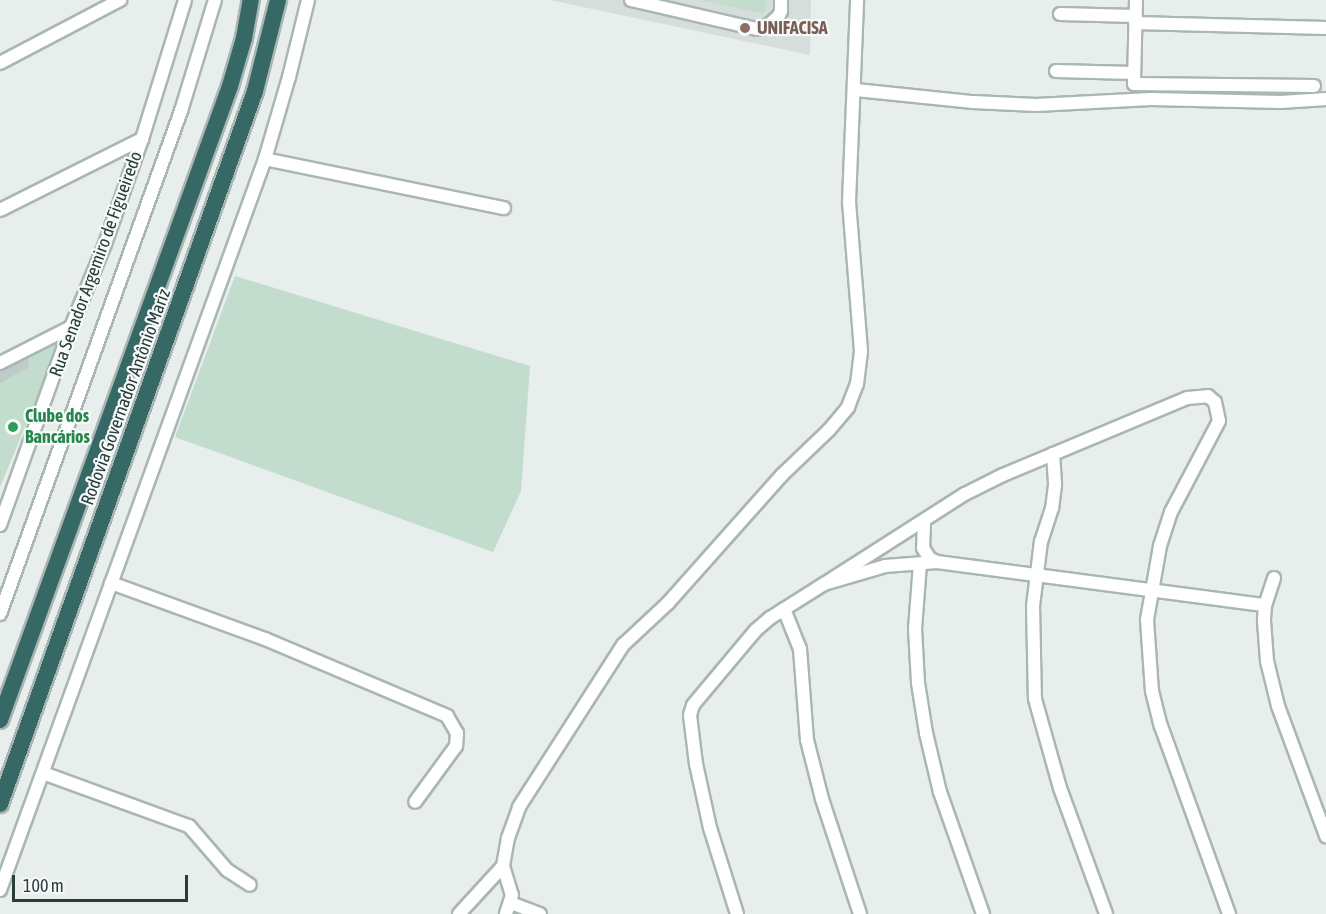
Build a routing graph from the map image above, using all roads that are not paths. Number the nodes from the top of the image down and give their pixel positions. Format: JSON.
{"nodes":[{"id":1,"x":120,"y":0,"type":"edge"},
{"id":2,"x":185,"y":0,"type":"edge"},
{"id":3,"x":215,"y":0,"type":"edge"},
{"id":4,"x":251,"y":0,"type":"edge"},
{"id":5,"x":278,"y":0,"type":"edge"},
{"id":6,"x":308,"y":0,"type":"edge"},
{"id":7,"x":631,"y":0,"type":"edge"},
{"id":8,"x":781,"y":0,"type":"edge"},
{"id":9,"x":857,"y":0,"type":"edge"},
{"id":10,"x":1136,"y":0,"type":"edge"},
{"id":11,"x":1060,"y":14,"type":"dead end"},
{"id":12,"x":1136,"y":20,"type":"junction"},
{"id":13,"x":1326,"y":28,"type":"edge"},
{"id":14,"x":0,"y":63,"type":"edge"},
{"id":15,"x":1056,"y":71,"type":"dead end"},
{"id":16,"x":1134,"y":73,"type":"junction"},
{"id":17,"x":1314,"y":86,"type":"dead end"},
{"id":18,"x":856,"y":90,"type":"junction"},
{"id":19,"x":1326,"y":99,"type":"edge"},
{"id":20,"x":142,"y":139,"type":"junction"},
{"id":21,"x":265,"y":159,"type":"junction"},
{"id":22,"x":504,"y":208,"type":"dead end"},
{"id":23,"x":0,"y":210,"type":"edge"},
{"id":24,"x":71,"y":327,"type":"junction"},
{"id":25,"x":0,"y":363,"type":"edge"},
{"id":26,"x":1053,"y":454,"type":"junction"},
{"id":27,"x":924,"y":522,"type":"junction"},
{"id":28,"x":0,"y":525,"type":"edge"},
{"id":29,"x":937,"y":562,"type":"junction"},
{"id":30,"x":920,"y":564,"type":"junction"},
{"id":31,"x":1035,"y":573,"type":"junction"},
{"id":32,"x":1274,"y":578,"type":"dead end"},
{"id":33,"x":111,"y":583,"type":"junction"},
{"id":34,"x":824,"y":584,"type":"junction"},
{"id":35,"x":1151,"y":589,"type":"junction"},
{"id":36,"x":1265,"y":605,"type":"junction"},
{"id":37,"x":784,"y":609,"type":"junction"},
{"id":38,"x":0,"y":614,"type":"edge"},
{"id":39,"x":0,"y":720,"type":"edge"},
{"id":40,"x":43,"y":773,"type":"junction"},
{"id":41,"x":415,"y":802,"type":"dead end"},
{"id":42,"x":0,"y":804,"type":"edge"},
{"id":43,"x":1326,"y":836,"type":"edge"},
{"id":44,"x":503,"y":866,"type":"junction"},
{"id":45,"x":250,"y":885,"type":"dead end"},
{"id":46,"x":0,"y":890,"type":"edge"},
{"id":47,"x":508,"y":908,"type":"edge"},
{"id":48,"x":1105,"y":912,"type":"edge"},
{"id":49,"x":459,"y":914,"type":"edge"},
{"id":50,"x":540,"y":914,"type":"edge"},
{"id":51,"x":737,"y":914,"type":"edge"},
{"id":52,"x":860,"y":914,"type":"edge"},
{"id":53,"x":983,"y":914,"type":"edge"},
{"id":54,"x":1229,"y":914,"type":"edge"}],
"edges":[{"from":1,"to":14,"type":"street"},
{"from":2,"to":20,"type":"street","name":"Rua Senador Argemiro de Figueiredo"},
{"from":3,"to":38,"type":"street"},
{"from":4,"to":39,"type":"highway","name":"Rodovia Governador Antônio Mariz"},
{"from":5,"to":42,"type":"highway","name":"Rodovia Governador Antônio Mariz"},
{"from":6,"to":21,"type":"street"},
{"from":7,"to":8,"type":"street"},
{"from":9,"to":18,"type":"street"},
{"from":10,"to":12,"type":"street"},
{"from":11,"to":12,"type":"street"},
{"from":12,"to":13,"type":"street"},
{"from":12,"to":16,"type":"street"},
{"from":15,"to":16,"type":"street"},
{"from":16,"to":17,"type":"street"},
{"from":18,"to":19,"type":"street"},
{"from":18,"to":44,"type":"street"},
{"from":20,"to":23,"type":"street"},
{"from":20,"to":24,"type":"street","name":"Rua Senador Argemiro de Figueiredo"},
{"from":21,"to":22,"type":"street"},
{"from":21,"to":33,"type":"street"},
{"from":24,"to":25,"type":"street"},
{"from":24,"to":28,"type":"street","name":"Rua Senador Argemiro de Figueiredo"},
{"from":26,"to":27,"type":"street"},
{"from":26,"to":31,"type":"street"},
{"from":26,"to":35,"type":"street"},
{"from":27,"to":29,"type":"street"},
{"from":27,"to":34,"type":"street"},
{"from":29,"to":30,"type":"street"},
{"from":29,"to":31,"type":"street"},
{"from":30,"to":34,"type":"street"},
{"from":30,"to":53,"type":"street"},
{"from":31,"to":35,"type":"street"},
{"from":31,"to":48,"type":"street"},
{"from":32,"to":36,"type":"street"},
{"from":33,"to":40,"type":"street"},
{"from":33,"to":41,"type":"street"},
{"from":34,"to":37,"type":"street"},
{"from":35,"to":36,"type":"street"},
{"from":35,"to":54,"type":"street"},
{"from":36,"to":43,"type":"street"},
{"from":37,"to":51,"type":"street"},
{"from":37,"to":52,"type":"street"},
{"from":40,"to":45,"type":"street"},
{"from":40,"to":46,"type":"street"},
{"from":44,"to":47,"type":"street"},
{"from":44,"to":49,"type":"street"},
{"from":47,"to":50,"type":"street"}]}
